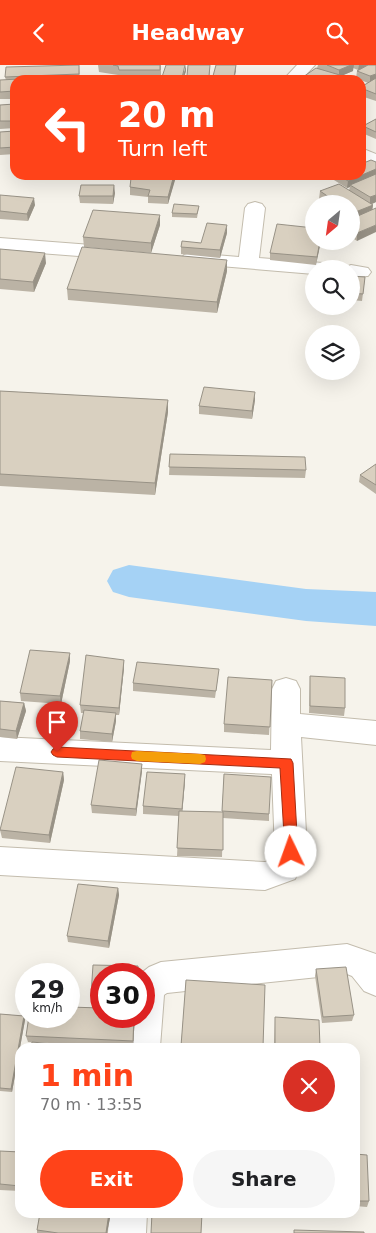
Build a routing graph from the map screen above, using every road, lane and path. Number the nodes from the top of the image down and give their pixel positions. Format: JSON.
{"nodes":[{"id":1,"x":307,"y":65,"type":"edge"},
{"id":2,"x":296,"y":75,"type":"edge"},
{"id":3,"x":256,"y":208,"type":"dead end"},
{"id":4,"x":0,"y":244,"type":"edge"},
{"id":5,"x":139,"y":255,"type":"edge"},
{"id":6,"x":169,"y":257,"type":"edge"},
{"id":7,"x":248,"y":263,"type":"junction"},
{"id":8,"x":305,"y":268,"type":"edge"},
{"id":9,"x":286,"y":689,"type":"dead end"},
{"id":10,"x":286,"y":724,"type":"junction"},
{"id":11,"x":376,"y":733,"type":"edge"},
{"id":12,"x":0,"y":749,"type":"edge"},
{"id":13,"x":286,"y":763,"type":"junction"},
{"id":14,"x":0,"y":861,"type":"edge"},
{"id":15,"x":376,"y":980,"type":"edge"},
{"id":16,"x":143,"y":1043,"type":"edge"},
{"id":17,"x":128,"y":1218,"type":"edge"},
{"id":18,"x":126,"y":1233,"type":"edge"}],
"edges":[{"from":1,"to":2,"type":"street"},
{"from":3,"to":7,"type":"street"},
{"from":4,"to":5,"type":"street"},
{"from":6,"to":7,"type":"street"},
{"from":7,"to":8,"type":"street"},
{"from":9,"to":10,"type":"street"},
{"from":10,"to":11,"type":"street"},
{"from":10,"to":13,"type":"street"},
{"from":12,"to":13,"type":"street"},
{"from":13,"to":14,"type":"street"},
{"from":15,"to":16,"type":"street"},
{"from":17,"to":18,"type":"street"}]}
